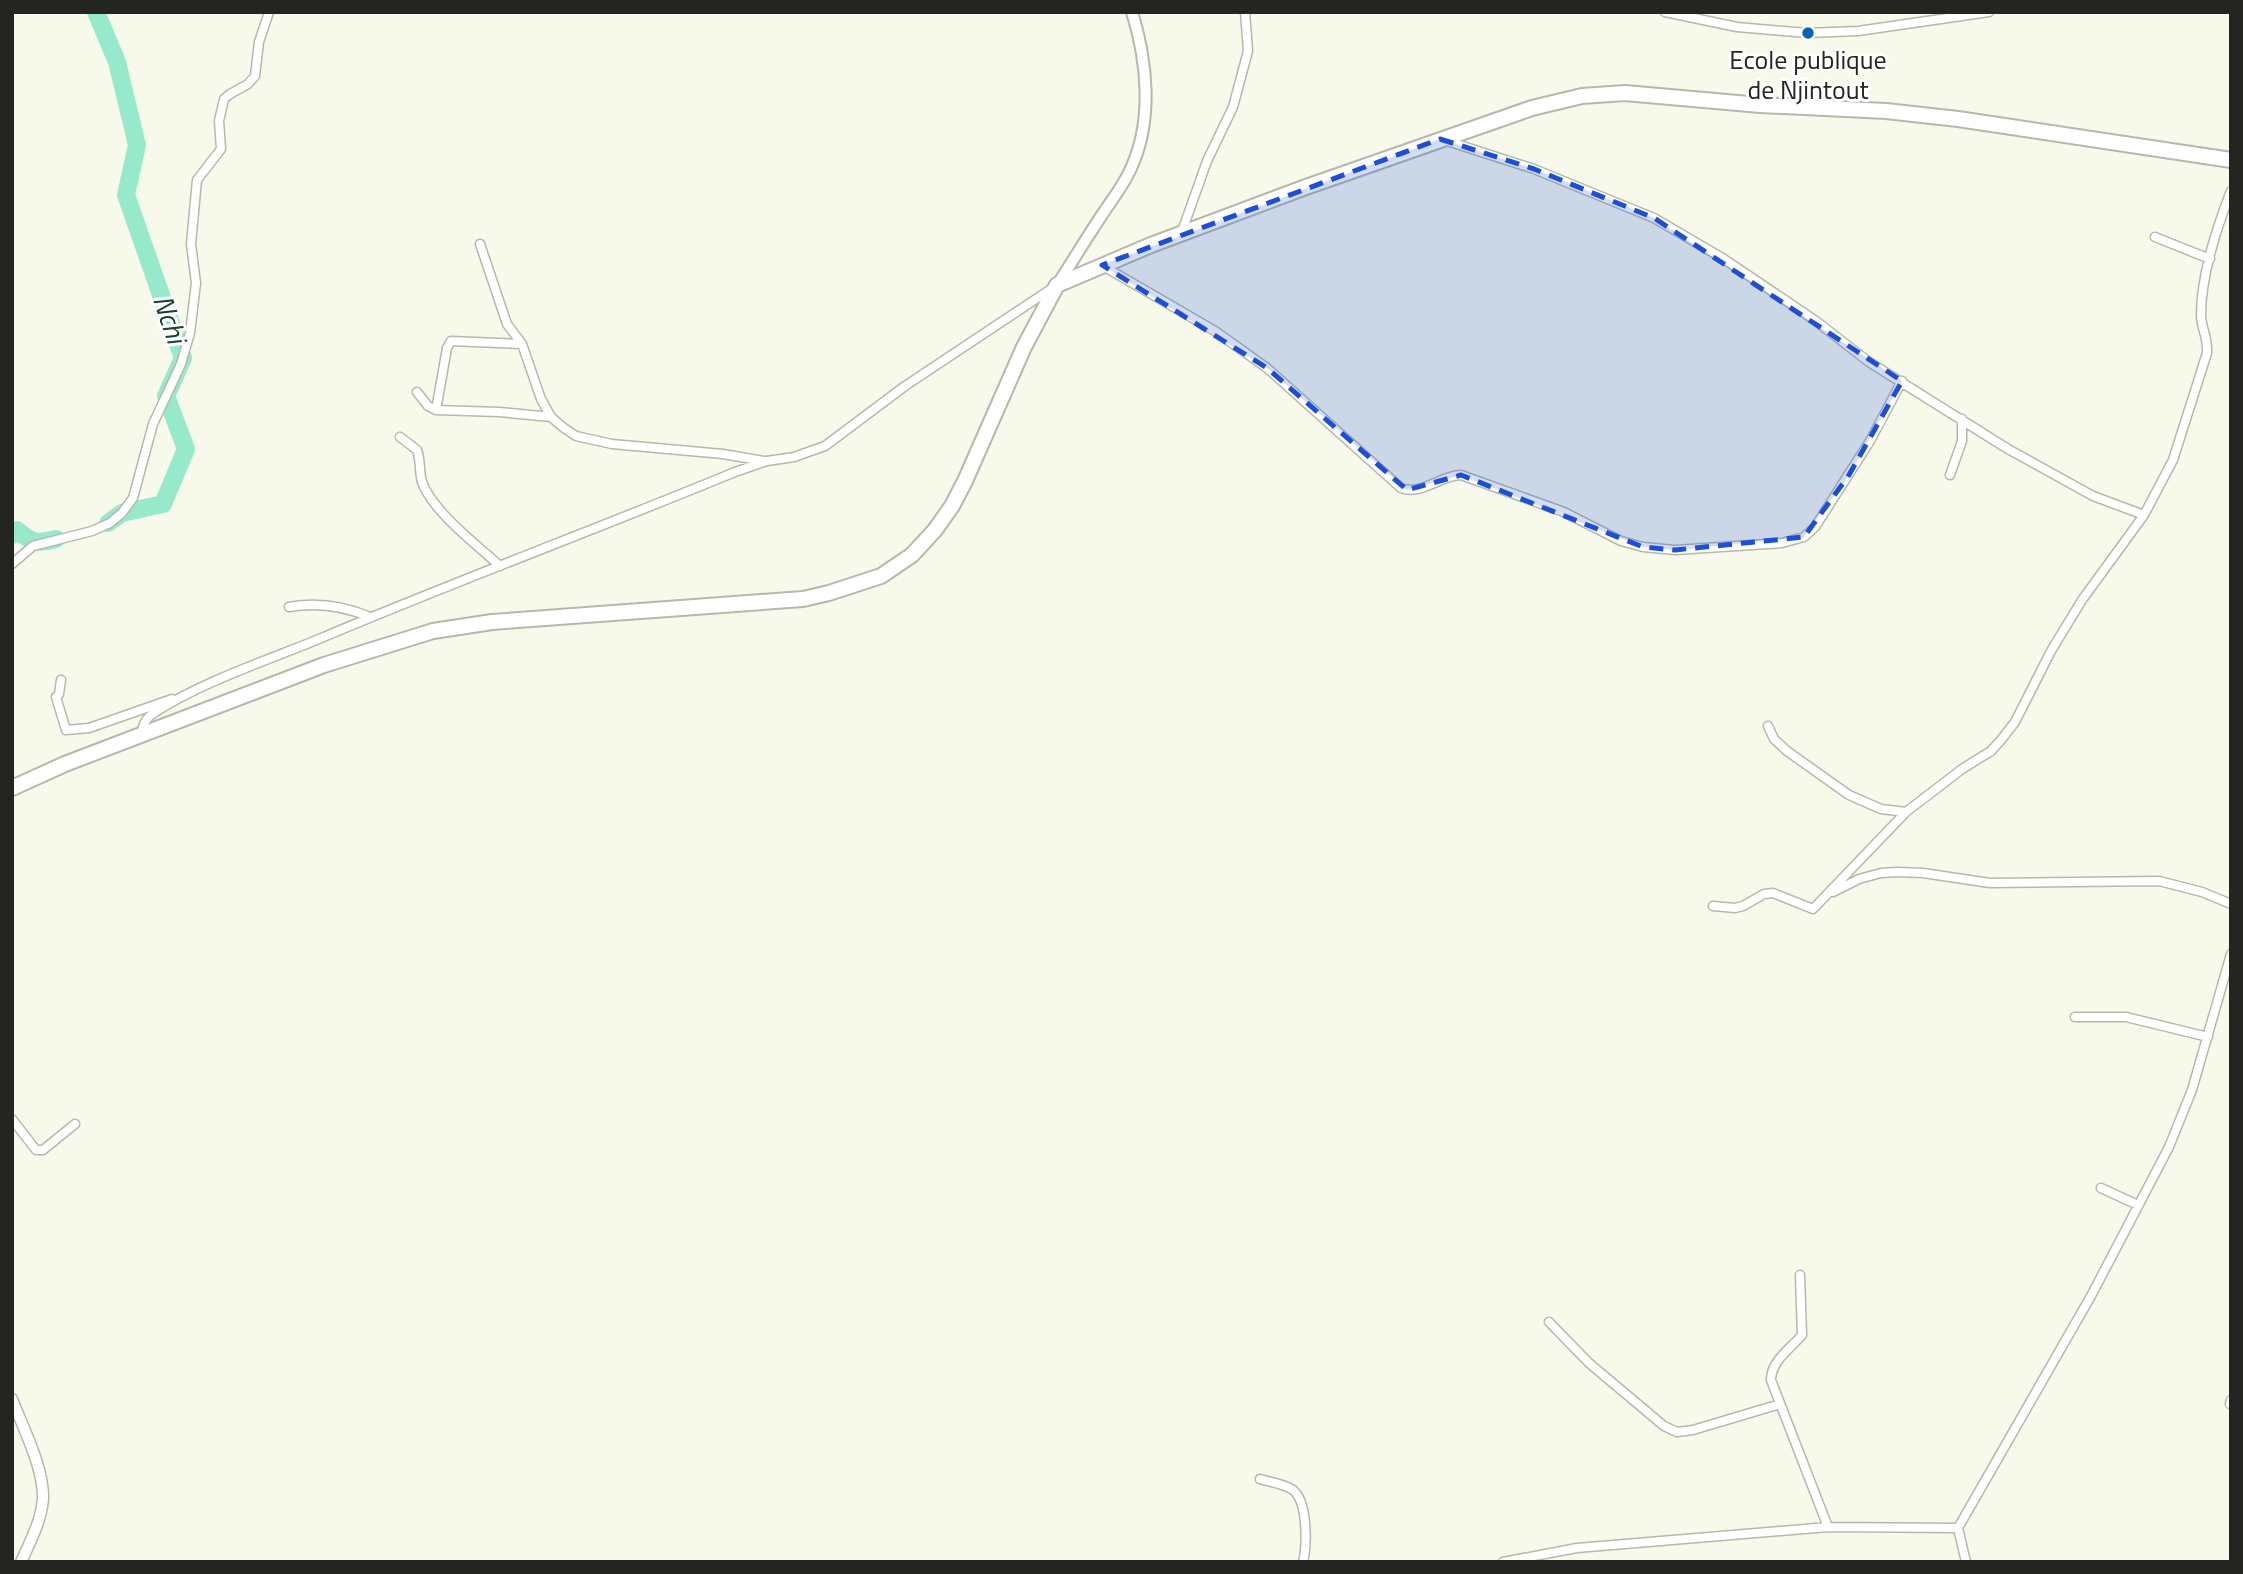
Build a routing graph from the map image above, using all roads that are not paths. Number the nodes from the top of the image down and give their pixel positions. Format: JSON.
{"nodes":[{"id":1,"x":269,"y":12,"type":"edge"},
{"id":2,"x":1132,"y":12,"type":"edge"},
{"id":3,"x":1245,"y":12,"type":"edge"},
{"id":4,"x":1665,"y":12,"type":"edge"},
{"id":5,"x":1929,"y":12,"type":"edge"},
{"id":6,"x":1989,"y":12,"type":"edge"},
{"id":7,"x":1919,"y":20,"type":"junction"},
{"id":8,"x":1440,"y":139,"type":"junction"},
{"id":9,"x":2231,"y":160,"type":"edge"},
{"id":10,"x":2231,"y":191,"type":"edge"},
{"id":11,"x":1181,"y":234,"type":"junction"},
{"id":12,"x":2155,"y":237,"type":"dead end"},
{"id":13,"x":480,"y":244,"type":"dead end"},
{"id":14,"x":2210,"y":260,"type":"junction"},
{"id":15,"x":1102,"y":265,"type":"junction"},
{"id":16,"x":1057,"y":285,"type":"junction"},
{"id":17,"x":522,"y":344,"type":"junction"},
{"id":18,"x":1902,"y":381,"type":"junction"},
{"id":19,"x":417,"y":393,"type":"dead end"},
{"id":20,"x":436,"y":410,"type":"junction"},
{"id":21,"x":551,"y":417,"type":"junction"},
{"id":22,"x":1962,"y":419,"type":"junction"},
{"id":23,"x":400,"y":437,"type":"dead end"},
{"id":24,"x":767,"y":461,"type":"junction"},
{"id":25,"x":1950,"y":475,"type":"dead end"},
{"id":26,"x":2144,"y":515,"type":"junction"},
{"id":27,"x":12,"y":564,"type":"edge"},
{"id":28,"x":500,"y":566,"type":"junction"},
{"id":29,"x":289,"y":607,"type":"dead end"},
{"id":30,"x":370,"y":617,"type":"junction"},
{"id":31,"x":61,"y":680,"type":"dead end"},
{"id":32,"x":182,"y":697,"type":"junction"},
{"id":33,"x":1768,"y":726,"type":"dead end"},
{"id":34,"x":141,"y":735,"type":"junction"},
{"id":35,"x":12,"y":788,"type":"edge"},
{"id":36,"x":1906,"y":812,"type":"junction"},
{"id":37,"x":1828,"y":894,"type":"junction"},
{"id":38,"x":2231,"y":904,"type":"edge"},
{"id":39,"x":1713,"y":906,"type":"dead end"},
{"id":40,"x":2231,"y":954,"type":"edge"},
{"id":41,"x":2075,"y":1017,"type":"dead end"},
{"id":42,"x":2208,"y":1037,"type":"junction"},
{"id":43,"x":12,"y":1119,"type":"edge"},
{"id":44,"x":75,"y":1124,"type":"dead end"},
{"id":45,"x":2101,"y":1188,"type":"dead end"},
{"id":46,"x":2138,"y":1205,"type":"junction"},
{"id":47,"x":1800,"y":1275,"type":"dead end"},
{"id":48,"x":1549,"y":1322,"type":"dead end"},
{"id":49,"x":12,"y":1399,"type":"edge"},
{"id":50,"x":1780,"y":1404,"type":"junction"},
{"id":51,"x":1260,"y":1479,"type":"dead end"},
{"id":52,"x":1828,"y":1527,"type":"junction"},
{"id":53,"x":1958,"y":1528,"type":"junction"},
{"id":54,"x":21,"y":1562,"type":"edge"},
{"id":55,"x":1303,"y":1562,"type":"edge"},
{"id":56,"x":1503,"y":1562,"type":"edge"},
{"id":57,"x":1966,"y":1562,"type":"edge"}],
"edges":[{"from":1,"to":27,"type":"street"},
{"from":2,"to":16,"type":"main road"},
{"from":3,"to":11,"type":"street"},
{"from":4,"to":7,"type":"street"},
{"from":5,"to":7,"type":"street"},
{"from":6,"to":7,"type":"street"},
{"from":8,"to":9,"type":"highway"},
{"from":8,"to":11,"type":"highway"},
{"from":8,"to":18,"type":"street"},
{"from":10,"to":14,"type":"street"},
{"from":11,"to":15,"type":"highway"},
{"from":12,"to":14,"type":"street"},
{"from":13,"to":17,"type":"street"},
{"from":14,"to":26,"type":"street"},
{"from":15,"to":16,"type":"highway"},
{"from":15,"to":18,"type":"street"},
{"from":16,"to":24,"type":"street"},
{"from":16,"to":34,"type":"highway"},
{"from":17,"to":20,"type":"street"},
{"from":17,"to":21,"type":"street"},
{"from":18,"to":22,"type":"street"},
{"from":19,"to":20,"type":"street"},
{"from":20,"to":21,"type":"street"},
{"from":21,"to":24,"type":"street"},
{"from":22,"to":25,"type":"street"},
{"from":22,"to":26,"type":"street"},
{"from":23,"to":28,"type":"street"},
{"from":24,"to":28,"type":"street"},
{"from":26,"to":36,"type":"street"},
{"from":28,"to":30,"type":"street"},
{"from":29,"to":30,"type":"street"},
{"from":30,"to":32,"type":"street"},
{"from":31,"to":32,"type":"street"},
{"from":32,"to":34,"type":"street"},
{"from":33,"to":36,"type":"street"},
{"from":34,"to":35,"type":"highway"},
{"from":36,"to":37,"type":"street"},
{"from":37,"to":38,"type":"street"},
{"from":37,"to":39,"type":"street"},
{"from":40,"to":42,"type":"street"},
{"from":41,"to":42,"type":"street"},
{"from":42,"to":46,"type":"street"},
{"from":43,"to":44,"type":"street"},
{"from":45,"to":46,"type":"street"},
{"from":46,"to":53,"type":"street"},
{"from":47,"to":50,"type":"street"},
{"from":48,"to":50,"type":"street"},
{"from":49,"to":54,"type":"street"},
{"from":50,"to":52,"type":"street"},
{"from":51,"to":55,"type":"street"},
{"from":52,"to":53,"type":"street"},
{"from":52,"to":56,"type":"street"},
{"from":53,"to":57,"type":"street"}]}
